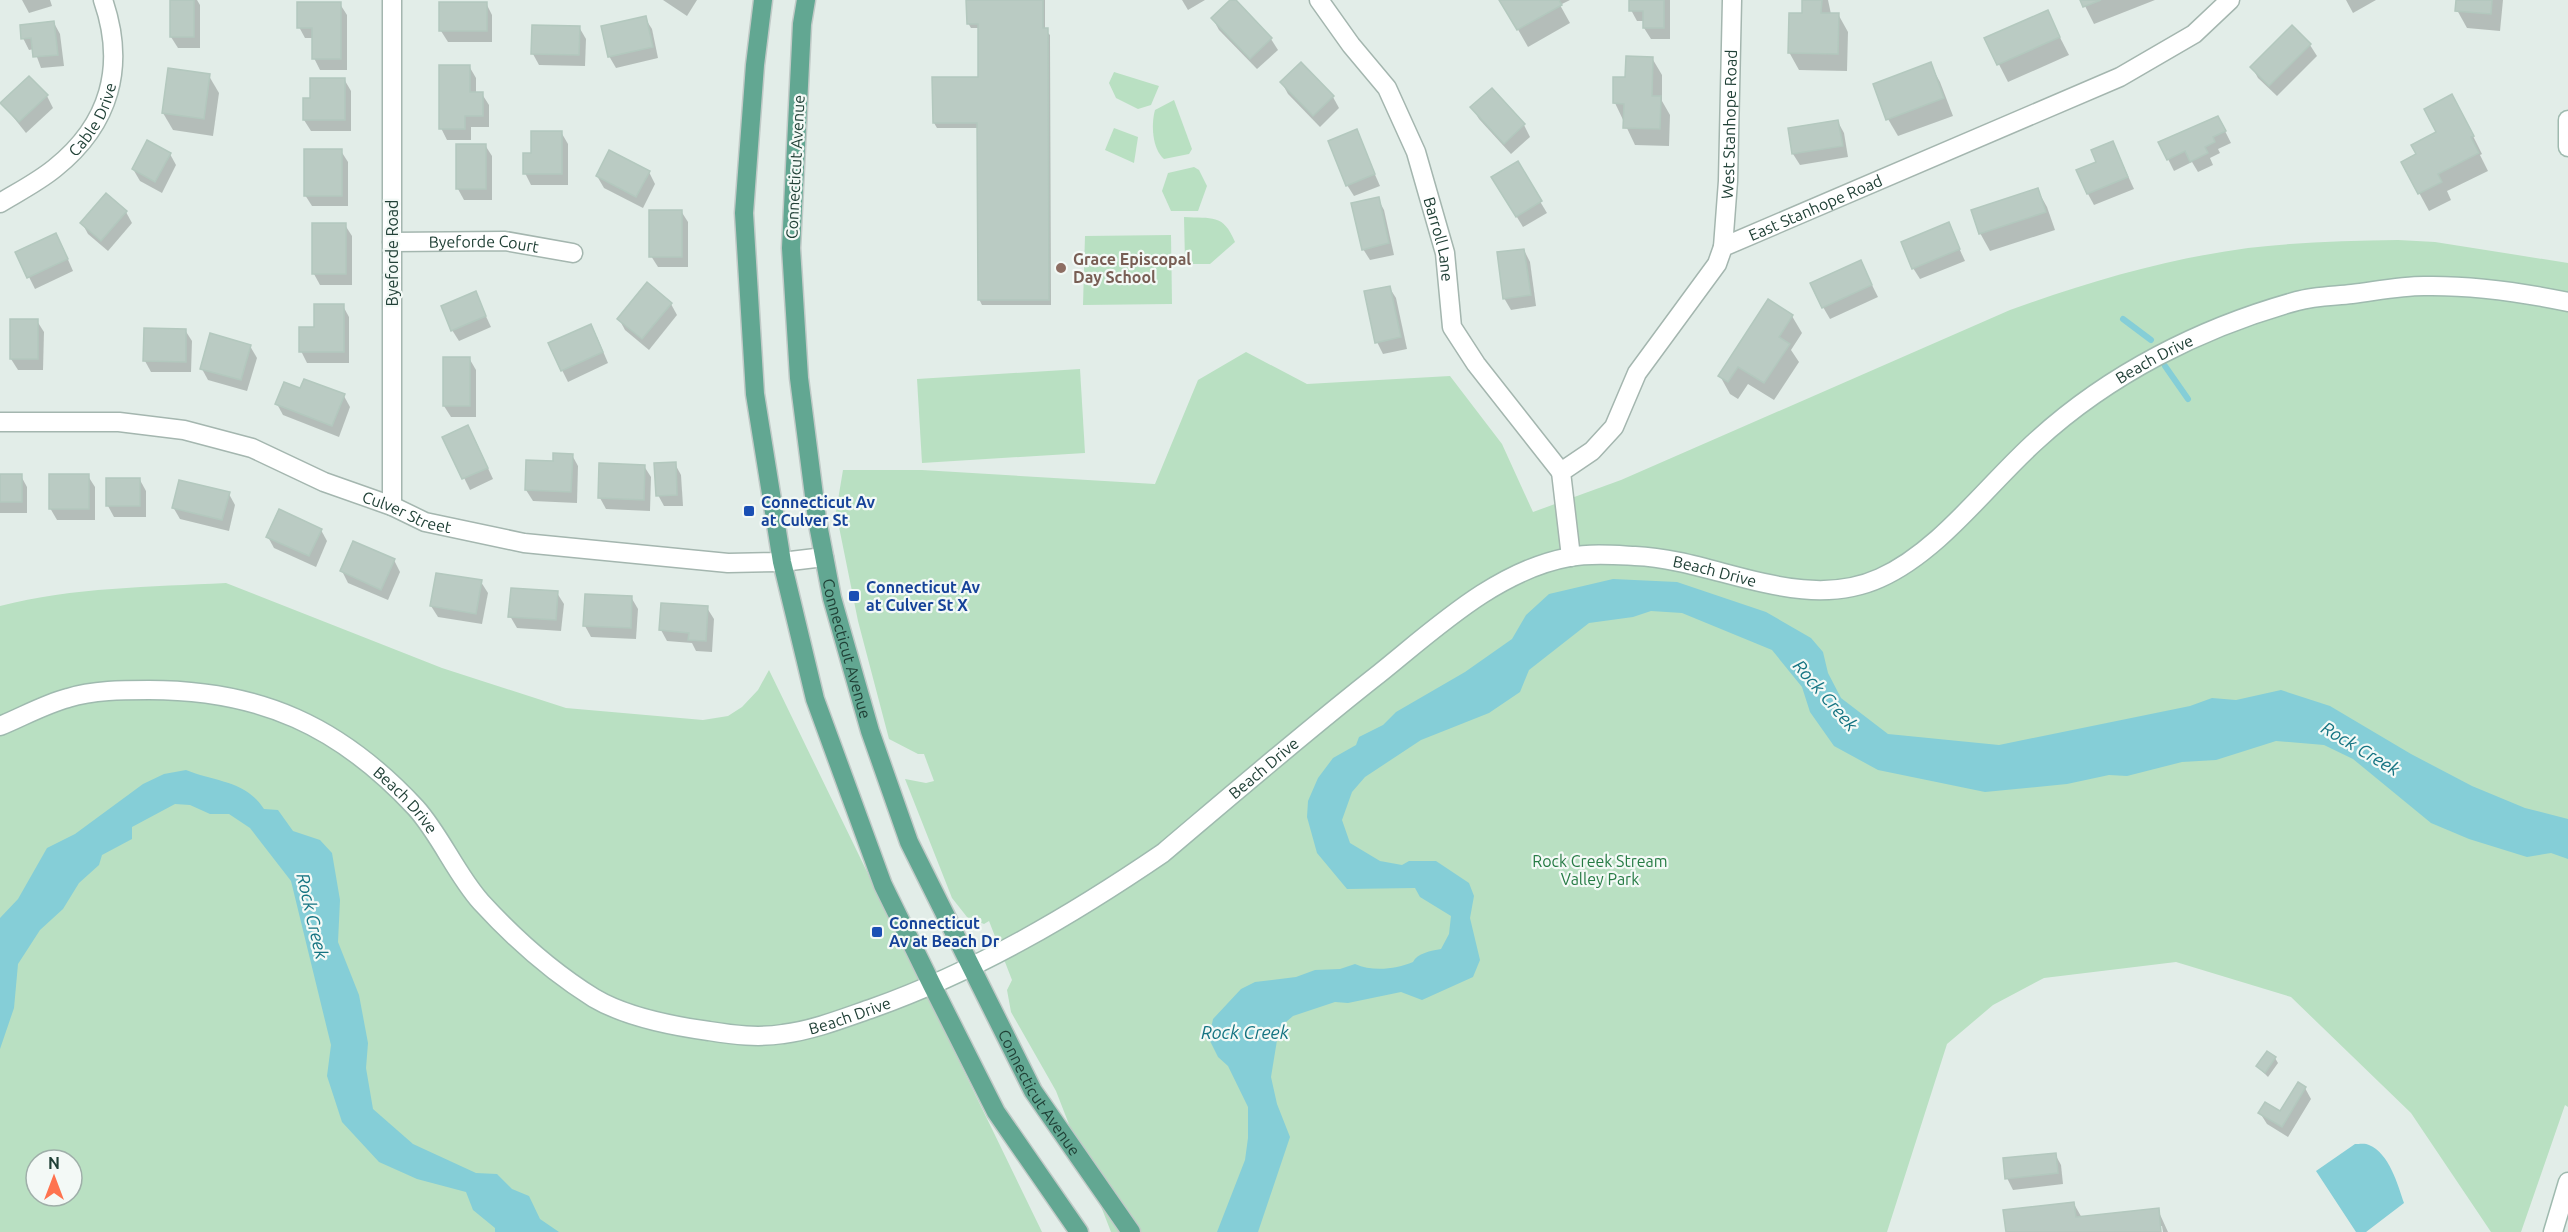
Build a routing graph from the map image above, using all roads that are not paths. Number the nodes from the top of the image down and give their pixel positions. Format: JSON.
{"nodes":[{"id":1,"x":103,"y":0,"type":"edge"},
{"id":2,"x":392,"y":0,"type":"edge"},
{"id":3,"x":763,"y":0,"type":"edge"},
{"id":4,"x":1320,"y":0,"type":"edge"},
{"id":5,"x":1732,"y":0,"type":"edge"},
{"id":6,"x":2229,"y":0,"type":"edge"},
{"id":7,"x":800,"y":1,"type":"edge"},
{"id":8,"x":2568,"y":120,"type":"edge"},
{"id":9,"x":2568,"y":147,"type":"edge"},
{"id":10,"x":0,"y":203,"type":"edge"},
{"id":11,"x":392,"y":242,"type":"junction"},
{"id":12,"x":1723,"y":247,"type":"junction"},
{"id":13,"x":573,"y":253,"type":"dead end"},
{"id":14,"x":2568,"y":302,"type":"edge"},
{"id":15,"x":0,"y":422,"type":"edge"},
{"id":16,"x":1561,"y":472,"type":"junction"},
{"id":17,"x":392,"y":506,"type":"junction"},
{"id":18,"x":824,"y":557,"type":"junction"},
{"id":19,"x":1571,"y":557,"type":"junction"},
{"id":20,"x":782,"y":562,"type":"junction"},
{"id":21,"x":0,"y":726,"type":"edge"},
{"id":22,"x":971,"y":968,"type":"junction"},
{"id":23,"x":932,"y":985,"type":"junction"},
{"id":24,"x":2568,"y":1182,"type":"edge"},
{"id":25,"x":1079,"y":1232,"type":"edge"},
{"id":26,"x":1131,"y":1232,"type":"edge"},
{"id":27,"x":2553,"y":1232,"type":"edge"}],
"edges":[{"from":1,"to":10,"type":"street","name":"Cable Drive"},
{"from":2,"to":11,"type":"street","name":"Byeforde Road"},
{"from":3,"to":20,"type":"main road"},
{"from":4,"to":16,"type":"street","name":"Barroll Lane"},
{"from":5,"to":12,"type":"street","name":"West Stanhope Road"},
{"from":6,"to":12,"type":"street","name":"East Stanhope Road"},
{"from":7,"to":18,"type":"main road","name":"Connecticut Avenue"},
{"from":8,"to":9,"type":"street"},
{"from":11,"to":13,"type":"street","name":"Byeforde Court"},
{"from":11,"to":17,"type":"street","name":"Byeforde Road"},
{"from":12,"to":16,"type":"street"},
{"from":14,"to":19,"type":"street","name":"Beach Drive"},
{"from":15,"to":17,"type":"street","name":"Culver Street"},
{"from":16,"to":19,"type":"street"},
{"from":17,"to":20,"type":"street","name":"Culver Street"},
{"from":18,"to":20,"type":"street","name":"Culver Street"},
{"from":18,"to":22,"type":"main road","name":"Connecticut Avenue"},
{"from":19,"to":22,"type":"street","name":"Beach Drive"},
{"from":20,"to":23,"type":"main road"},
{"from":21,"to":23,"type":"street","name":"Beach Drive"},
{"from":22,"to":23,"type":"street","name":"Beach Drive"},
{"from":22,"to":26,"type":"main road","name":"Connecticut Avenue"},
{"from":23,"to":25,"type":"main road"},
{"from":24,"to":27,"type":"street"}]}
